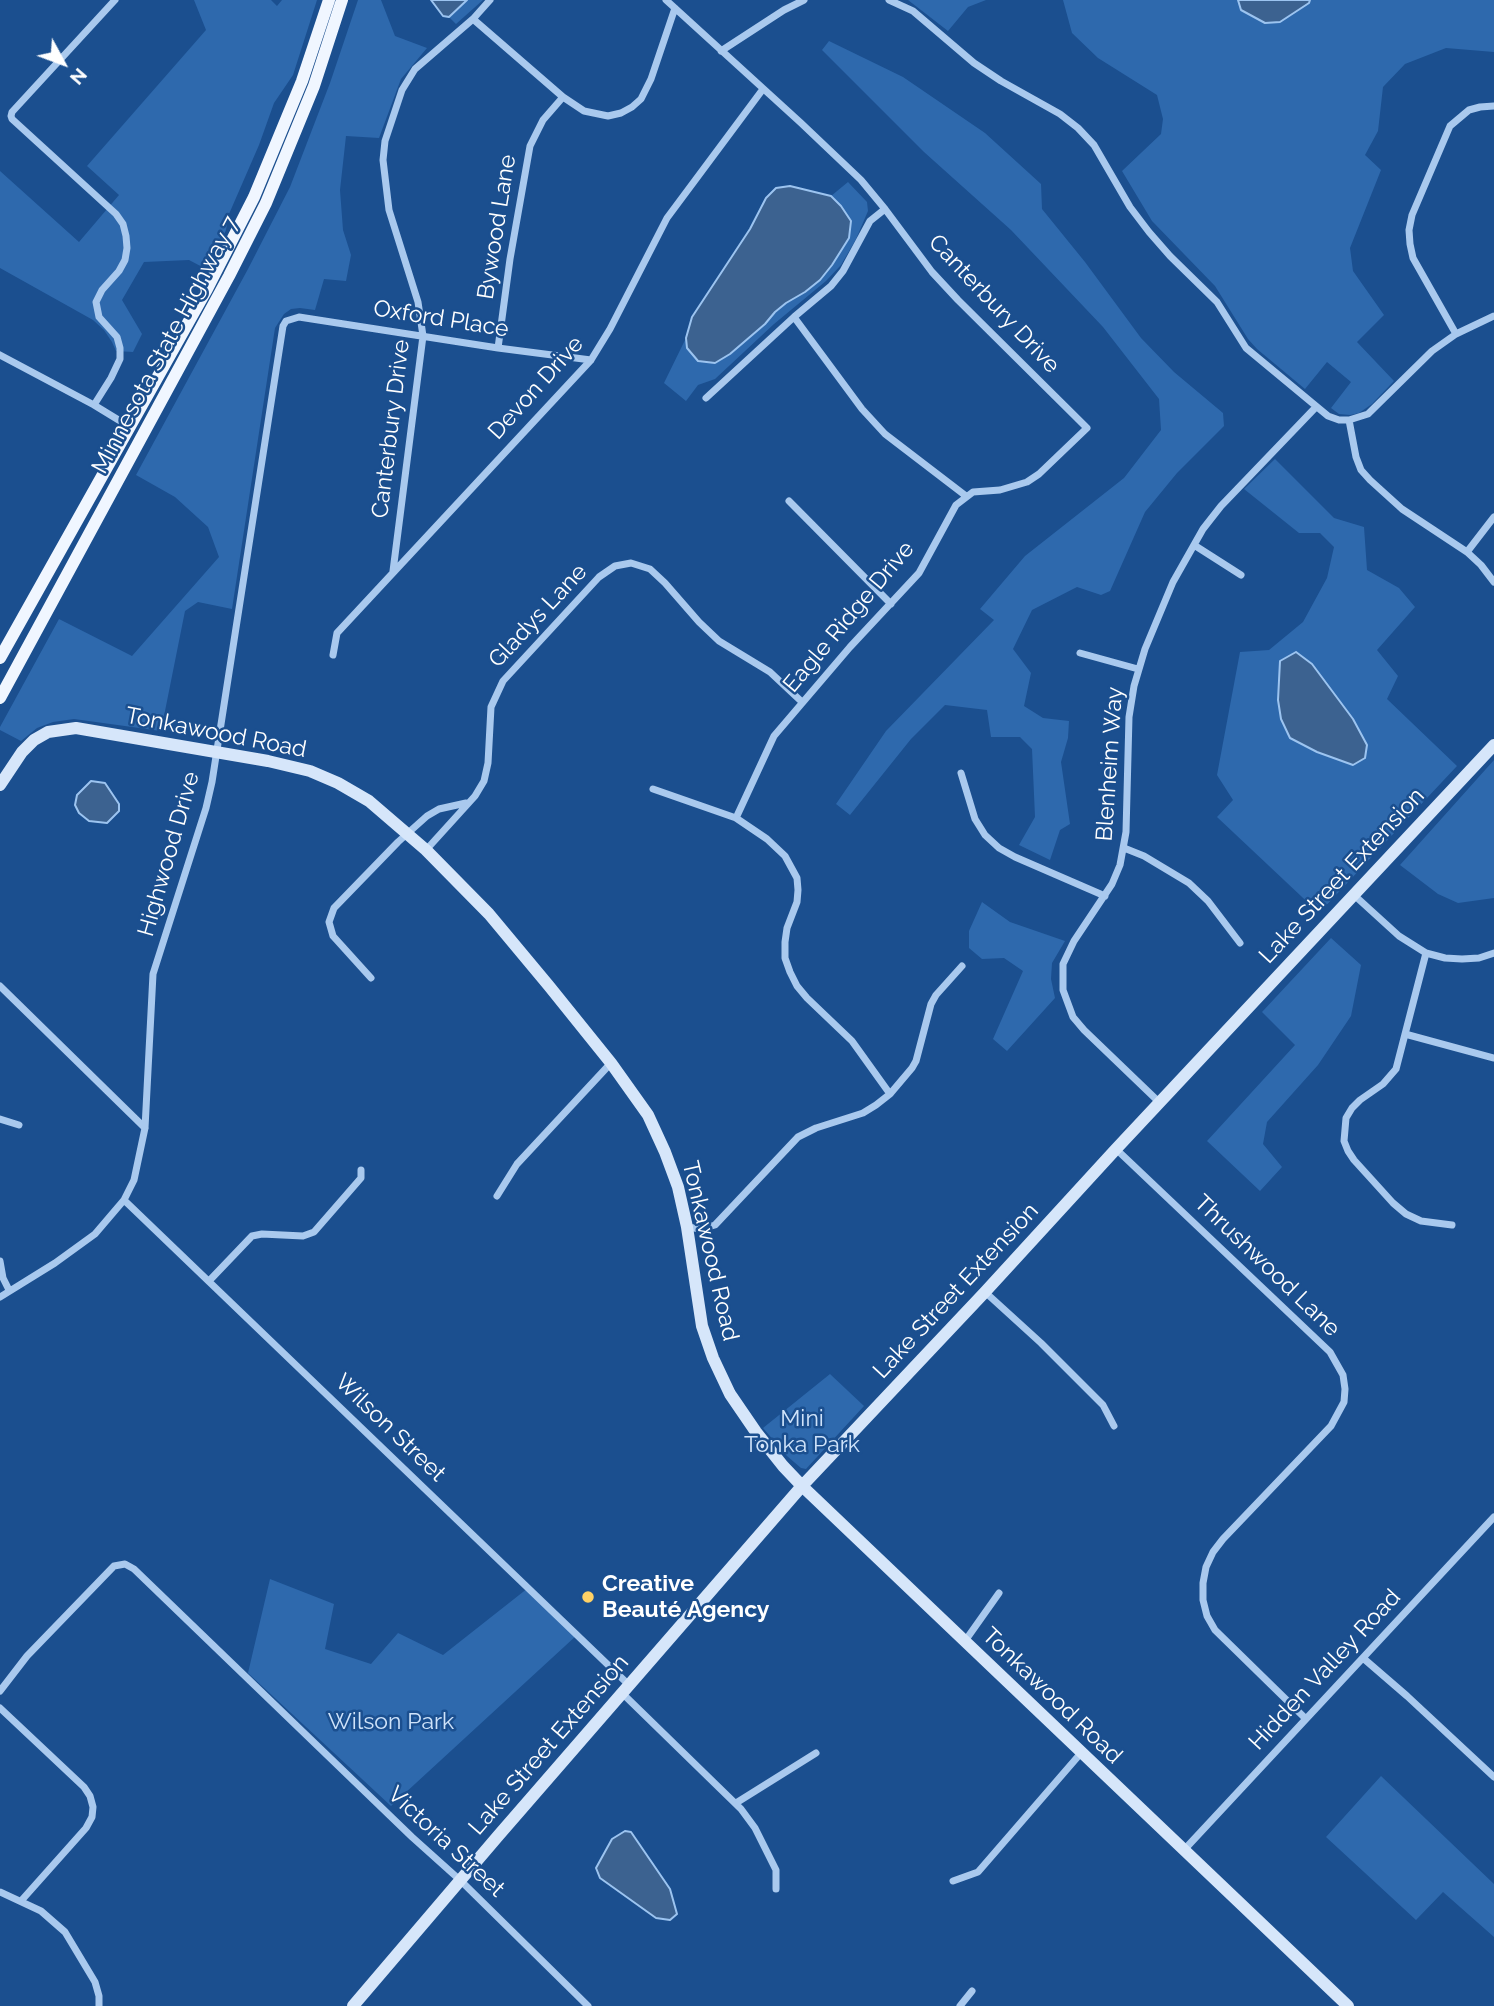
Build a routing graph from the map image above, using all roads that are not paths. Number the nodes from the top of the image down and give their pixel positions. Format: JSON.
{"nodes":[{"id":1,"x":115,"y":0,"type":"edge"},
{"id":2,"x":329,"y":0,"type":"edge"},
{"id":3,"x":342,"y":0,"type":"edge"},
{"id":4,"x":490,"y":0,"type":"edge"},
{"id":5,"x":666,"y":0,"type":"edge"},
{"id":6,"x":804,"y":0,"type":"edge"},
{"id":7,"x":889,"y":0,"type":"edge"},
{"id":8,"x":675,"y":8,"type":"junction"},
{"id":9,"x":473,"y":19,"type":"junction"},
{"id":10,"x":721,"y":51,"type":"junction"},
{"id":11,"x":763,"y":89,"type":"junction"},
{"id":12,"x":563,"y":97,"type":"junction"},
{"id":13,"x":1494,"y":106,"type":"edge"},
{"id":14,"x":885,"y":209,"type":"junction"},
{"id":15,"x":1494,"y":316,"type":"edge"},
{"id":16,"x":794,"y":317,"type":"junction"},
{"id":17,"x":286,"y":321,"type":"joint"},
{"id":18,"x":1456,"y":334,"type":"junction"},
{"id":19,"x":423,"y":336,"type":"junction"},
{"id":20,"x":498,"y":348,"type":"junction"},
{"id":21,"x":0,"y":355,"type":"edge"},
{"id":22,"x":591,"y":360,"type":"junction"},
{"id":23,"x":706,"y":398,"type":"dead end"},
{"id":24,"x":94,"y":405,"type":"junction"},
{"id":25,"x":1316,"y":407,"type":"junction"},
{"id":26,"x":1349,"y":420,"type":"junction"},
{"id":27,"x":130,"y":427,"type":"junction"},
{"id":28,"x":966,"y":496,"type":"junction"},
{"id":29,"x":789,"y":501,"type":"dead end"},
{"id":30,"x":1494,"y":517,"type":"edge"},
{"id":31,"x":1194,"y":545,"type":"junction"},
{"id":32,"x":1467,"y":552,"type":"junction"},
{"id":33,"x":393,"y":572,"type":"junction"},
{"id":34,"x":1241,"y":575,"type":"dead end"},
{"id":35,"x":1494,"y":582,"type":"edge"},
{"id":36,"x":891,"y":604,"type":"junction"},
{"id":37,"x":1080,"y":653,"type":"dead end"},
{"id":38,"x":333,"y":655,"type":"dead end"},
{"id":39,"x":0,"y":658,"type":"edge"},
{"id":40,"x":1138,"y":669,"type":"junction"},
{"id":41,"x":0,"y":698,"type":"edge"},
{"id":42,"x":802,"y":702,"type":"junction"},
{"id":43,"x":1494,"y":745,"type":"edge"},
{"id":44,"x":217,"y":752,"type":"junction"},
{"id":45,"x":961,"y":772,"type":"dead end"},
{"id":46,"x":0,"y":785,"type":"edge"},
{"id":47,"x":653,"y":789,"type":"dead end"},
{"id":48,"x":467,"y":803,"type":"junction"},
{"id":49,"x":736,"y":818,"type":"junction"},
{"id":50,"x":408,"y":834,"type":"junction"},
{"id":51,"x":1124,"y":848,"type":"junction"},
{"id":52,"x":426,"y":849,"type":"junction"},
{"id":53,"x":1354,"y":895,"type":"junction"},
{"id":54,"x":1105,"y":896,"type":"junction"},
{"id":55,"x":1240,"y":943,"type":"dead end"},
{"id":56,"x":1426,"y":953,"type":"junction"},
{"id":57,"x":1494,"y":953,"type":"edge"},
{"id":58,"x":962,"y":966,"type":"dead end"},
{"id":59,"x":371,"y":978,"type":"dead end"},
{"id":60,"x":0,"y":986,"type":"edge"},
{"id":61,"x":1405,"y":1034,"type":"junction"},
{"id":62,"x":1494,"y":1058,"type":"edge"},
{"id":63,"x":611,"y":1063,"type":"junction"},
{"id":64,"x":890,"y":1094,"type":"junction"},
{"id":65,"x":1160,"y":1103,"type":"junction"},
{"id":66,"x":0,"y":1119,"type":"edge"},
{"id":67,"x":19,"y":1125,"type":"dead end"},
{"id":68,"x":145,"y":1128,"type":"junction"},
{"id":69,"x":1116,"y":1149,"type":"junction"},
{"id":70,"x":361,"y":1170,"type":"dead end"},
{"id":71,"x":497,"y":1196,"type":"dead end"},
{"id":72,"x":124,"y":1200,"type":"junction"},
{"id":73,"x":1452,"y":1225,"type":"dead end"},
{"id":74,"x":687,"y":1227,"type":"junction"},
{"id":75,"x":0,"y":1261,"type":"edge"},
{"id":76,"x":209,"y":1281,"type":"junction"},
{"id":77,"x":9,"y":1290,"type":"junction"},
{"id":78,"x":985,"y":1292,"type":"junction"},
{"id":79,"x":0,"y":1297,"type":"edge"},
{"id":80,"x":1114,"y":1426,"type":"dead end"},
{"id":81,"x":802,"y":1486,"type":"junction"},
{"id":82,"x":1494,"y":1517,"type":"edge"},
{"id":83,"x":999,"y":1593,"type":"dead end"},
{"id":84,"x":964,"y":1642,"type":"junction"},
{"id":85,"x":1363,"y":1658,"type":"junction"},
{"id":86,"x":625,"y":1689,"type":"junction"},
{"id":87,"x":0,"y":1691,"type":"edge"},
{"id":88,"x":0,"y":1708,"type":"edge"},
{"id":89,"x":1306,"y":1719,"type":"junction"},
{"id":90,"x":816,"y":1752,"type":"dead end"},
{"id":91,"x":1081,"y":1753,"type":"junction"},
{"id":92,"x":1494,"y":1777,"type":"edge"},
{"id":93,"x":736,"y":1803,"type":"junction"},
{"id":94,"x":1184,"y":1850,"type":"junction"},
{"id":95,"x":461,"y":1881,"type":"junction"},
{"id":96,"x":953,"y":1881,"type":"dead end"},
{"id":97,"x":776,"y":1889,"type":"dead end"},
{"id":98,"x":0,"y":1892,"type":"edge"},
{"id":99,"x":21,"y":1901,"type":"junction"},
{"id":100,"x":972,"y":1991,"type":"dead end"},
{"id":101,"x":99,"y":2006,"type":"edge"},
{"id":102,"x":353,"y":2006,"type":"edge"},
{"id":103,"x":588,"y":2006,"type":"edge"},
{"id":104,"x":960,"y":2006,"type":"edge"},
{"id":105,"x":1348,"y":2006,"type":"edge"}],
"edges":[{"from":1,"to":24,"type":"street"},
{"from":2,"to":27,"type":"main road","name":"Minnesota State Highway 7"},
{"from":3,"to":41,"type":"main road","name":"Minnesota State Highway 7"},
{"from":4,"to":9,"type":"street","name":"Canterbury Drive"},
{"from":5,"to":8,"type":"street","name":"Canterbury Drive"},
{"from":6,"to":10,"type":"street"},
{"from":7,"to":25,"type":"street"},
{"from":8,"to":10,"type":"street","name":"Canterbury Drive"},
{"from":8,"to":12,"type":"street"},
{"from":9,"to":12,"type":"street"},
{"from":9,"to":19,"type":"street","name":"Canterbury Drive"},
{"from":10,"to":11,"type":"street","name":"Canterbury Drive"},
{"from":11,"to":14,"type":"street","name":"Canterbury Drive"},
{"from":11,"to":22,"type":"street","name":"Devon Drive"},
{"from":12,"to":20,"type":"street","name":"Bywood Lane"},
{"from":13,"to":18,"type":"street"},
{"from":14,"to":16,"type":"street"},
{"from":14,"to":28,"type":"street","name":"Canterbury Drive"},
{"from":15,"to":18,"type":"street"},
{"from":16,"to":23,"type":"street"},
{"from":16,"to":28,"type":"street"},
{"from":17,"to":19,"type":"street","name":"Oxford Place"},
{"from":17,"to":44,"type":"street","name":"Highwood Drive"},
{"from":18,"to":26,"type":"street"},
{"from":19,"to":20,"type":"street","name":"Oxford Place"},
{"from":19,"to":33,"type":"street","name":"Canterbury Drive"},
{"from":20,"to":22,"type":"street","name":"Oxford Place"},
{"from":21,"to":24,"type":"street"},
{"from":22,"to":33,"type":"street","name":"Devon Drive"},
{"from":24,"to":27,"type":"street"},
{"from":25,"to":26,"type":"street"},
{"from":25,"to":31,"type":"street","name":"Blenheim Way"},
{"from":26,"to":32,"type":"street"},
{"from":27,"to":39,"type":"main road","name":"Minnesota State Highway 7"},
{"from":28,"to":36,"type":"street","name":"Eagle Ridge Drive"},
{"from":29,"to":36,"type":"street"},
{"from":30,"to":32,"type":"street"},
{"from":31,"to":34,"type":"street"},
{"from":31,"to":40,"type":"street","name":"Blenheim Way"},
{"from":32,"to":35,"type":"street"},
{"from":33,"to":38,"type":"street","name":"Devon Drive"},
{"from":36,"to":42,"type":"street","name":"Eagle Ridge Drive"},
{"from":37,"to":40,"type":"street","name":"Blenheim Way"},
{"from":40,"to":51,"type":"street","name":"Blenheim Way"},
{"from":42,"to":48,"type":"street","name":"Gladys Lane"},
{"from":42,"to":49,"type":"street","name":"Eagle Ridge Drive"},
{"from":43,"to":53,"type":"street","name":"Lake Street Extension"},
{"from":44,"to":46,"type":"street","name":"Tonkawood Road"},
{"from":44,"to":50,"type":"street","name":"Tonkawood Road"},
{"from":44,"to":68,"type":"street","name":"Highwood Drive"},
{"from":45,"to":54,"type":"street"},
{"from":47,"to":49,"type":"street"},
{"from":48,"to":50,"type":"street"},
{"from":48,"to":52,"type":"street","name":"Gladys Lane"},
{"from":49,"to":64,"type":"street"},
{"from":50,"to":52,"type":"street","name":"Tonkawood Road"},
{"from":50,"to":59,"type":"street"},
{"from":51,"to":54,"type":"street","name":"Blenheim Way"},
{"from":51,"to":55,"type":"street"},
{"from":52,"to":63,"type":"street","name":"Tonkawood Road"},
{"from":53,"to":56,"type":"street"},
{"from":53,"to":65,"type":"street","name":"Lake Street Extension"},
{"from":54,"to":65,"type":"street","name":"Blenheim Way"},
{"from":56,"to":57,"type":"street"},
{"from":56,"to":61,"type":"street"},
{"from":58,"to":64,"type":"street"},
{"from":60,"to":68,"type":"street"},
{"from":61,"to":62,"type":"street"},
{"from":61,"to":73,"type":"street"},
{"from":63,"to":71,"type":"street"},
{"from":63,"to":74,"type":"street","name":"Tonkawood Road"},
{"from":64,"to":74,"type":"street"},
{"from":65,"to":69,"type":"street","name":"Lake Street Extension"},
{"from":66,"to":67,"type":"street"},
{"from":68,"to":72,"type":"street","name":"Highwood Drive"},
{"from":69,"to":78,"type":"street","name":"Lake Street Extension"},
{"from":69,"to":89,"type":"street","name":"Thrushwood Lane"},
{"from":70,"to":76,"type":"street"},
{"from":72,"to":76,"type":"street","name":"Wilson Street"},
{"from":72,"to":77,"type":"street","name":"Highwood Drive"},
{"from":74,"to":81,"type":"street","name":"Tonkawood Road"},
{"from":75,"to":77,"type":"street"},
{"from":76,"to":86,"type":"street","name":"Wilson Street"},
{"from":77,"to":79,"type":"street","name":"Highwood Drive"},
{"from":78,"to":80,"type":"street"},
{"from":78,"to":81,"type":"street","name":"Lake Street Extension"},
{"from":81,"to":84,"type":"street","name":"Tonkawood Road"},
{"from":81,"to":86,"type":"street","name":"Lake Street Extension"},
{"from":82,"to":85,"type":"street","name":"Hidden Valley Road"},
{"from":83,"to":84,"type":"street"},
{"from":84,"to":91,"type":"street","name":"Tonkawood Road"},
{"from":85,"to":89,"type":"street","name":"Hidden Valley Road"},
{"from":85,"to":92,"type":"street"},
{"from":86,"to":93,"type":"street","name":"Wilson Street"},
{"from":86,"to":95,"type":"street","name":"Lake Street Extension"},
{"from":87,"to":95,"type":"street","name":"Victoria Street"},
{"from":88,"to":99,"type":"street"},
{"from":89,"to":94,"type":"street","name":"Hidden Valley Road"},
{"from":90,"to":93,"type":"street"},
{"from":91,"to":94,"type":"street","name":"Tonkawood Road"},
{"from":91,"to":96,"type":"street"},
{"from":93,"to":97,"type":"street","name":"Wilson Street"},
{"from":94,"to":105,"type":"street","name":"Tonkawood Road"},
{"from":95,"to":102,"type":"street","name":"Lake Street Extension"},
{"from":95,"to":103,"type":"street","name":"Victoria Street"},
{"from":98,"to":99,"type":"street"},
{"from":99,"to":101,"type":"street"},
{"from":100,"to":104,"type":"street"}]}
